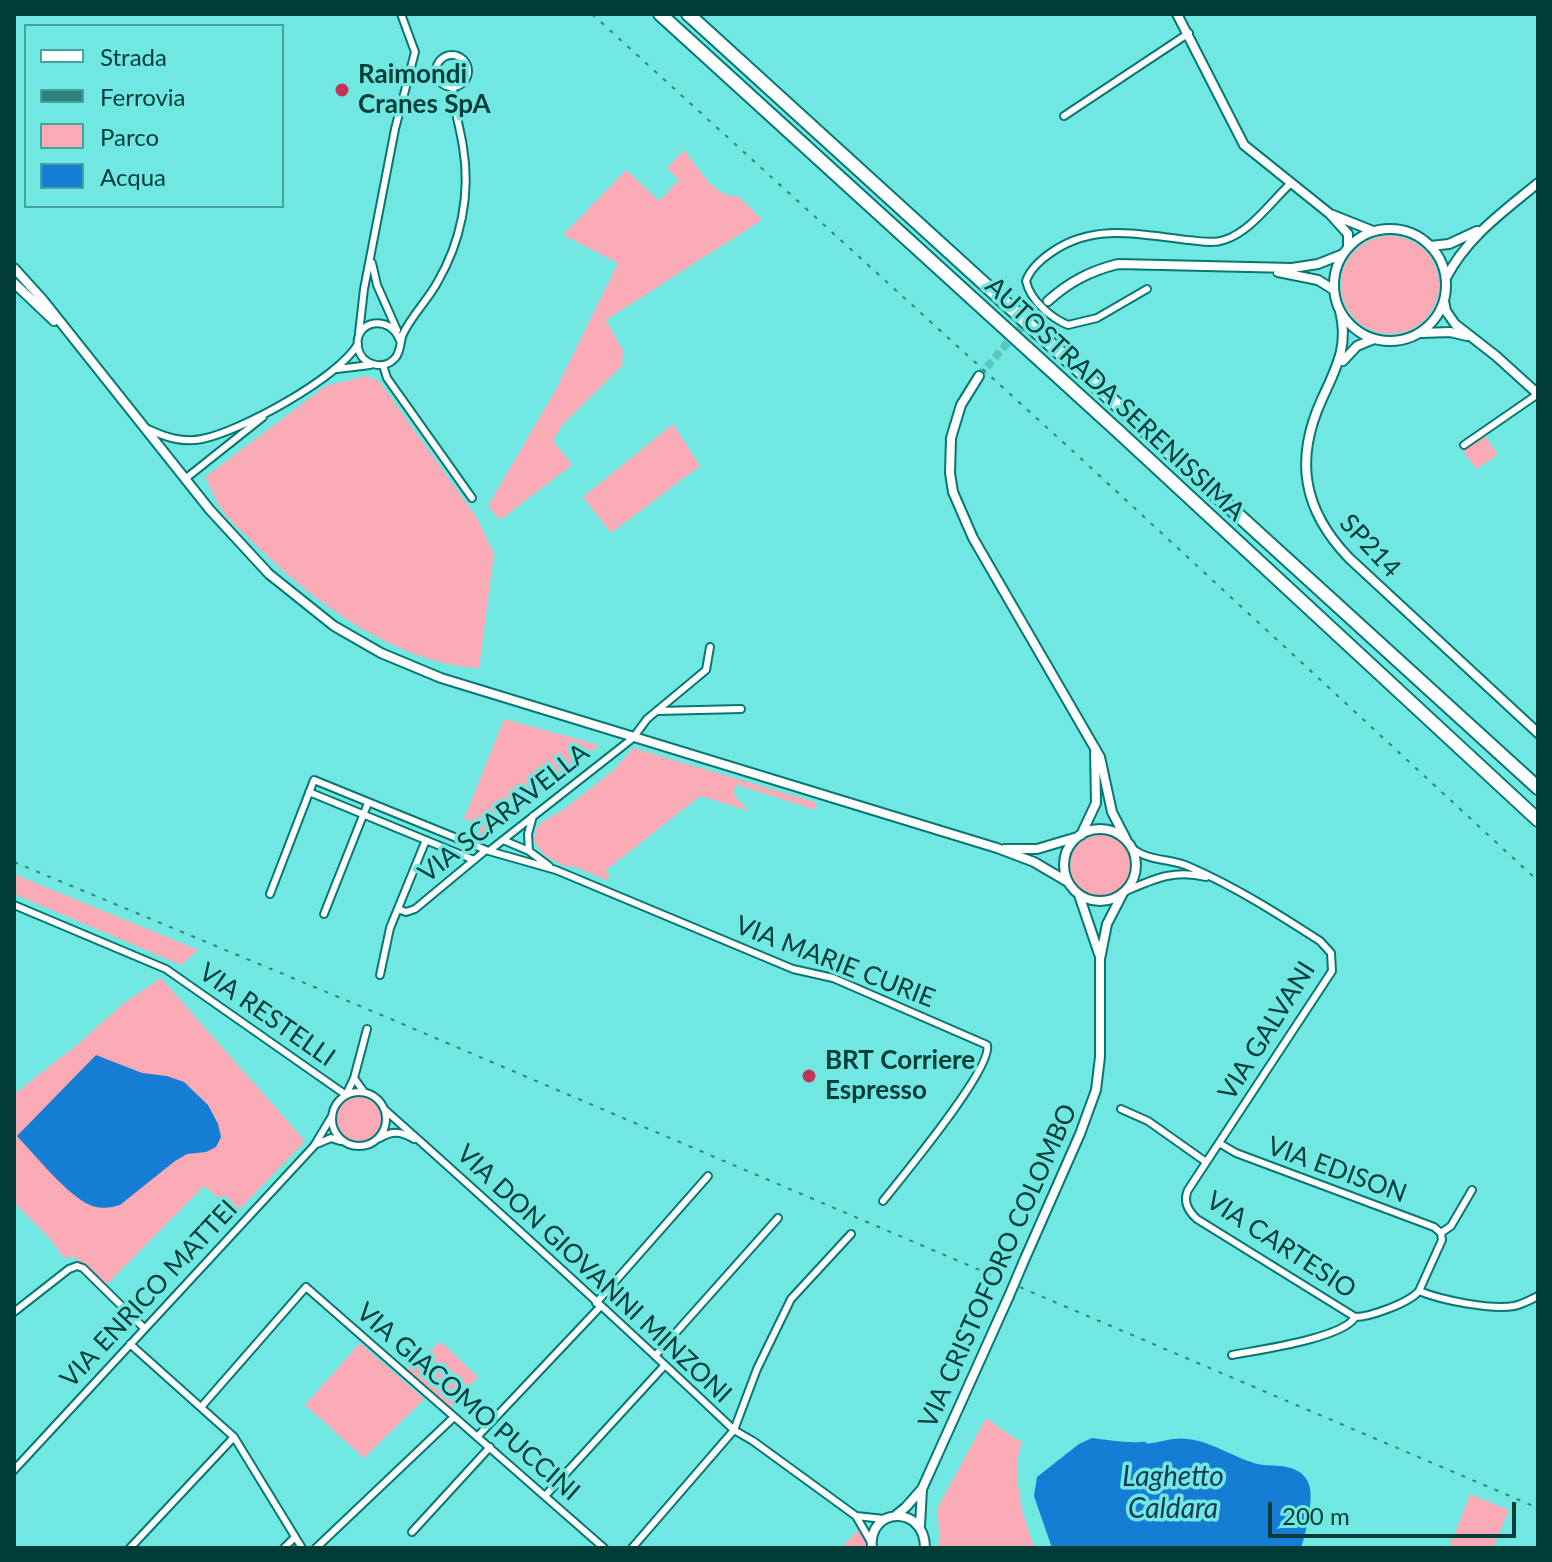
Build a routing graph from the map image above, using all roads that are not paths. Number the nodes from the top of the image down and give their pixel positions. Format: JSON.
{"nodes":[{"id":1,"x":401,"y":14,"type":"edge"},
{"id":2,"x":660,"y":14,"type":"edge"},
{"id":3,"x":688,"y":14,"type":"edge"},
{"id":4,"x":1177,"y":14,"type":"edge"},
{"id":5,"x":1189,"y":33,"type":"junction"},
{"id":6,"x":453,"y":87,"type":"junction"},
{"id":7,"x":1064,"y":116,"type":"dead end"},
{"id":8,"x":1538,"y":183,"type":"edge"},
{"id":9,"x":1290,"y":184,"type":"junction"},
{"id":10,"x":1330,"y":214,"type":"junction"},
{"id":11,"x":1482,"y":229,"type":"junction"},
{"id":12,"x":1373,"y":231,"type":"junction"},
{"id":13,"x":1430,"y":246,"type":"junction"},
{"id":14,"x":1346,"y":250,"type":"junction"},
{"id":15,"x":371,"y":251,"type":"junction"},
{"id":16,"x":14,"y":268,"type":"edge"},
{"id":17,"x":1266,"y":269,"type":"junction"},
{"id":18,"x":1446,"y":279,"type":"junction"},
{"id":19,"x":14,"y":283,"type":"edge"},
{"id":20,"x":1147,"y":289,"type":"dead end"},
{"id":21,"x":1334,"y":290,"type":"junction"},
{"id":22,"x":1444,"y":300,"type":"junction"},
{"id":23,"x":1048,"y":301,"type":"tunnel mouth"},
{"id":24,"x":1340,"y":311,"type":"junction"},
{"id":25,"x":390,"y":312,"type":"junction"},
{"id":26,"x":411,"y":317,"type":"junction"},
{"id":27,"x":391,"y":324,"type":"junction"},
{"id":28,"x":1420,"y":333,"type":"junction"},
{"id":29,"x":399,"y":337,"type":"junction"},
{"id":30,"x":1469,"y":337,"type":"junction"},
{"id":31,"x":1375,"y":339,"type":"junction"},
{"id":32,"x":358,"y":340,"type":"junction"},
{"id":33,"x":81,"y":348,"type":"junction"},
{"id":34,"x":374,"y":365,"type":"junction"},
{"id":35,"x":383,"y":365,"type":"junction"},
{"id":36,"x":1337,"y":368,"type":"junction"},
{"id":37,"x":327,"y":374,"type":"junction"},
{"id":38,"x":979,"y":376,"type":"tunnel mouth"},
{"id":39,"x":1538,"y":394,"type":"edge"},
{"id":40,"x":272,"y":409,"type":"junction"},
{"id":41,"x":141,"y":426,"type":"junction"},
{"id":42,"x":1464,"y":445,"type":"dead end"},
{"id":43,"x":185,"y":479,"type":"junction"},
{"id":44,"x":472,"y":498,"type":"dead end"},
{"id":45,"x":710,"y":647,"type":"dead end"},
{"id":46,"x":741,"y":709,"type":"dead end"},
{"id":47,"x":657,"y":711,"type":"junction"},
{"id":48,"x":1538,"y":733,"type":"edge"},
{"id":49,"x":633,"y":738,"type":"junction"},
{"id":50,"x":1095,"y":748,"type":"junction"},
{"id":51,"x":1538,"y":788,"type":"edge"},
{"id":52,"x":309,"y":792,"type":"junction"},
{"id":53,"x":368,"y":803,"type":"junction"},
{"id":54,"x":363,"y":814,"type":"junction"},
{"id":55,"x":533,"y":816,"type":"junction"},
{"id":56,"x":1538,"y":820,"type":"edge"},
{"id":57,"x":434,"y":829,"type":"junction"},
{"id":58,"x":1079,"y":836,"type":"junction"},
{"id":59,"x":427,"y":840,"type":"junction"},
{"id":60,"x":503,"y":840,"type":"junction"},
{"id":61,"x":1129,"y":845,"type":"junction"},
{"id":62,"x":997,"y":848,"type":"junction"},
{"id":63,"x":488,"y":850,"type":"junction"},
{"id":64,"x":529,"y":851,"type":"junction"},
{"id":65,"x":474,"y":860,"type":"junction"},
{"id":66,"x":556,"y":870,"type":"junction"},
{"id":67,"x":1217,"y":880,"type":"junction"},
{"id":68,"x":1068,"y":882,"type":"junction"},
{"id":69,"x":1124,"y":892,"type":"junction"},
{"id":70,"x":270,"y":894,"type":"dead end"},
{"id":71,"x":1079,"y":895,"type":"junction"},
{"id":72,"x":14,"y":905,"type":"edge"},
{"id":73,"x":398,"y":909,"type":"junction"},
{"id":74,"x":324,"y":914,"type":"dead end"},
{"id":75,"x":1100,"y":959,"type":"junction"},
{"id":76,"x":380,"y":975,"type":"dead end"},
{"id":77,"x":367,"y":1029,"type":"dead end"},
{"id":78,"x":354,"y":1078,"type":"junction"},
{"id":79,"x":364,"y":1092,"type":"junction"},
{"id":80,"x":346,"y":1095,"type":"junction"},
{"id":81,"x":384,"y":1109,"type":"junction"},
{"id":82,"x":1121,"y":1109,"type":"dead end"},
{"id":83,"x":332,"y":1116,"type":"junction"},
{"id":84,"x":376,"y":1140,"type":"junction"},
{"id":85,"x":344,"y":1142,"type":"junction"},
{"id":86,"x":1219,"y":1143,"type":"junction"},
{"id":87,"x":314,"y":1146,"type":"junction"},
{"id":88,"x":427,"y":1148,"type":"junction"},
{"id":89,"x":1206,"y":1162,"type":"junction"},
{"id":90,"x":708,"y":1176,"type":"dead end"},
{"id":91,"x":1472,"y":1190,"type":"dead end"},
{"id":92,"x":883,"y":1201,"type":"dead end"},
{"id":93,"x":1187,"y":1204,"type":"joint"},
{"id":94,"x":778,"y":1218,"type":"dead end"},
{"id":95,"x":1441,"y":1233,"type":"junction"},
{"id":96,"x":851,"y":1234,"type":"dead end"},
{"id":97,"x":1419,"y":1291,"type":"junction"},
{"id":98,"x":1538,"y":1296,"type":"edge"},
{"id":99,"x":598,"y":1305,"type":"junction"},
{"id":100,"x":14,"y":1312,"type":"edge"},
{"id":101,"x":1355,"y":1317,"type":"junction"},
{"id":102,"x":144,"y":1328,"type":"junction"},
{"id":103,"x":130,"y":1344,"type":"junction"},
{"id":104,"x":1232,"y":1355,"type":"dead end"},
{"id":105,"x":655,"y":1356,"type":"junction"},
{"id":106,"x":665,"y":1365,"type":"junction"},
{"id":107,"x":202,"y":1406,"type":"junction"},
{"id":108,"x":454,"y":1417,"type":"junction"},
{"id":109,"x":734,"y":1430,"type":"junction"},
{"id":110,"x":234,"y":1437,"type":"junction"},
{"id":111,"x":477,"y":1437,"type":"junction"},
{"id":112,"x":490,"y":1447,"type":"junction"},
{"id":113,"x":14,"y":1470,"type":"edge"},
{"id":114,"x":922,"y":1489,"type":"junction"},
{"id":115,"x":545,"y":1496,"type":"junction"},
{"id":116,"x":856,"y":1516,"type":"junction"},
{"id":117,"x":890,"y":1517,"type":"junction"},
{"id":118,"x":920,"y":1526,"type":"junction"},
{"id":119,"x":412,"y":1532,"type":"dead end"},
{"id":120,"x":295,"y":1537,"type":"junction"},
{"id":121,"x":871,"y":1546,"type":"edge"},
{"id":122,"x":130,"y":1548,"type":"edge"},
{"id":123,"x":284,"y":1548,"type":"edge"},
{"id":124,"x":302,"y":1548,"type":"edge"},
{"id":125,"x":316,"y":1548,"type":"edge"},
{"id":126,"x":604,"y":1548,"type":"edge"},
{"id":127,"x":632,"y":1548,"type":"edge"},
{"id":128,"x":925,"y":1548,"type":"edge"}],
"edges":[{"from":1,"to":15,"type":"street"},
{"from":2,"to":56,"type":"highway","name":"AUTOSTRADA SERENISSIMA"},
{"from":3,"to":51,"type":"highway","name":"AUTOSTRADA SERENISSIMA"},
{"from":4,"to":5,"type":"street"},
{"from":5,"to":7,"type":"street"},
{"from":5,"to":9,"type":"street"},
{"from":6,"to":6,"type":"street"},
{"from":6,"to":26,"type":"street"},
{"from":8,"to":11,"type":"street"},
{"from":9,"to":10,"type":"street"},
{"from":9,"to":20,"type":"street"},
{"from":10,"to":12,"type":"street"},
{"from":10,"to":14,"type":"street"},
{"from":11,"to":13,"type":"street"},
{"from":11,"to":18,"type":"street"},
{"from":12,"to":13,"type":"street"},
{"from":12,"to":14,"type":"street"},
{"from":13,"to":18,"type":"street"},
{"from":14,"to":17,"type":"street"},
{"from":14,"to":21,"type":"street"},
{"from":15,"to":25,"type":"street"},
{"from":15,"to":32,"type":"street"},
{"from":16,"to":33,"type":"street"},
{"from":17,"to":21,"type":"street"},
{"from":17,"to":23,"type":"street"},
{"from":18,"to":22,"type":"street"},
{"from":19,"to":33,"type":"street"},
{"from":21,"to":24,"type":"street"},
{"from":22,"to":28,"type":"street"},
{"from":22,"to":30,"type":"street"},
{"from":24,"to":31,"type":"street"},
{"from":24,"to":36,"type":"street","number":"SP214"},
{"from":25,"to":26,"type":"street"},
{"from":25,"to":27,"type":"street"},
{"from":26,"to":27,"type":"street"},
{"from":26,"to":29,"type":"street"},
{"from":27,"to":29,"type":"street"},
{"from":27,"to":32,"type":"street"},
{"from":28,"to":30,"type":"street"},
{"from":28,"to":31,"type":"street"},
{"from":29,"to":35,"type":"street"},
{"from":30,"to":39,"type":"street"},
{"from":31,"to":36,"type":"street","number":"SP214"},
{"from":32,"to":34,"type":"street"},
{"from":32,"to":37,"type":"street"},
{"from":33,"to":41,"type":"street"},
{"from":34,"to":35,"type":"street"},
{"from":34,"to":37,"type":"street"},
{"from":35,"to":44,"type":"street"},
{"from":36,"to":48,"type":"street","name":"SP214","number":"SP214"},
{"from":37,"to":40,"type":"street"},
{"from":38,"to":50,"type":"street"},
{"from":39,"to":42,"type":"street"},
{"from":40,"to":41,"type":"street"},
{"from":40,"to":43,"type":"street"},
{"from":41,"to":43,"type":"street"},
{"from":43,"to":49,"type":"street"},
{"from":45,"to":47,"type":"street","name":"VIA SCARAVELLA"},
{"from":46,"to":47,"type":"street"},
{"from":47,"to":49,"type":"street","name":"VIA SCARAVELLA"},
{"from":49,"to":55,"type":"street","name":"VIA SCARAVELLA"},
{"from":49,"to":62,"type":"street"},
{"from":50,"to":58,"type":"street"},
{"from":50,"to":61,"type":"street"},
{"from":52,"to":53,"type":"street","name":"VIA MARIE CURIE"},
{"from":52,"to":54,"type":"street"},
{"from":52,"to":70,"type":"street"},
{"from":53,"to":54,"type":"street"},
{"from":53,"to":57,"type":"street","name":"VIA MARIE CURIE"},
{"from":54,"to":59,"type":"street"},
{"from":54,"to":74,"type":"street"},
{"from":55,"to":60,"type":"street","name":"VIA SCARAVELLA"},
{"from":55,"to":64,"type":"street"},
{"from":57,"to":59,"type":"street"},
{"from":57,"to":63,"type":"street","name":"VIA MARIE CURIE"},
{"from":58,"to":61,"type":"street"},
{"from":58,"to":62,"type":"street"},
{"from":58,"to":68,"type":"street"},
{"from":59,"to":65,"type":"street"},
{"from":59,"to":73,"type":"street"},
{"from":60,"to":63,"type":"street","name":"VIA SCARAVELLA"},
{"from":60,"to":64,"type":"street"},
{"from":61,"to":67,"type":"street","name":"VIA GALVANI"},
{"from":61,"to":69,"type":"street"},
{"from":62,"to":68,"type":"street"},
{"from":63,"to":65,"type":"street","name":"VIA SCARAVELLA"},
{"from":63,"to":66,"type":"street","name":"VIA MARIE CURIE"},
{"from":64,"to":66,"type":"street"},
{"from":65,"to":73,"type":"street","name":"VIA SCARAVELLA"},
{"from":66,"to":92,"type":"street","name":"VIA MARIE CURIE"},
{"from":67,"to":69,"type":"street","name":"VIA GALVANI"},
{"from":67,"to":86,"type":"street","name":"VIA GALVANI"},
{"from":68,"to":71,"type":"street"},
{"from":69,"to":71,"type":"street"},
{"from":69,"to":75,"type":"street","name":"VIA CRISTOFORO COLOMBO"},
{"from":71,"to":75,"type":"street","name":"VIA CRISTOFORO COLOMBO"},
{"from":72,"to":80,"type":"street","name":"VIA RESTELLI"},
{"from":73,"to":76,"type":"street"},
{"from":75,"to":114,"type":"street","name":"VIA CRISTOFORO COLOMBO","bridge":true},
{"from":77,"to":78,"type":"street"},
{"from":78,"to":79,"type":"street"},
{"from":78,"to":80,"type":"street"},
{"from":79,"to":80,"type":"street"},
{"from":79,"to":81,"type":"street"},
{"from":80,"to":83,"type":"street"},
{"from":81,"to":84,"type":"street"},
{"from":81,"to":88,"type":"street","name":"VIA DON GIOVANNI MINZONI"},
{"from":82,"to":89,"type":"street"},
{"from":83,"to":85,"type":"street"},
{"from":83,"to":87,"type":"street","name":"VIA ENRICO MATTEI"},
{"from":84,"to":85,"type":"street"},
{"from":84,"to":88,"type":"street","name":"VIA DON GIOVANNI MINZONI"},
{"from":85,"to":87,"type":"street"},
{"from":86,"to":89,"type":"street","name":"VIA GALVANI"},
{"from":86,"to":95,"type":"street","name":"VIA EDISON"},
{"from":87,"to":102,"type":"street","name":"VIA ENRICO MATTEI"},
{"from":88,"to":99,"type":"street","name":"VIA DON GIOVANNI MINZONI"},
{"from":89,"to":93,"type":"street","name":"VIA GALVANI"},
{"from":90,"to":99,"type":"street"},
{"from":91,"to":95,"type":"street"},
{"from":93,"to":101,"type":"street","name":"VIA CARTESIO"},
{"from":94,"to":105,"type":"street"},
{"from":95,"to":97,"type":"street"},
{"from":96,"to":109,"type":"street"},
{"from":97,"to":98,"type":"street"},
{"from":97,"to":101,"type":"street"},
{"from":99,"to":105,"type":"street","name":"VIA DON GIOVANNI MINZONI"},
{"from":99,"to":111,"type":"street"},
{"from":100,"to":102,"type":"street"},
{"from":101,"to":104,"type":"street"},
{"from":102,"to":103,"type":"street","name":"VIA ENRICO MATTEI"},
{"from":103,"to":107,"type":"street"},
{"from":103,"to":113,"type":"street","name":"VIA ENRICO MATTEI"},
{"from":105,"to":106,"type":"street","name":"VIA DON GIOVANNI MINZONI"},
{"from":106,"to":109,"type":"street","name":"VIA DON GIOVANNI MINZONI"},
{"from":106,"to":115,"type":"street"},
{"from":107,"to":108,"type":"street","name":"VIA GIACOMO PUCCINI"},
{"from":107,"to":110,"type":"street"},
{"from":108,"to":111,"type":"street","name":"VIA GIACOMO PUCCINI"},
{"from":108,"to":125,"type":"street"},
{"from":109,"to":116,"type":"street","name":"VIA DON GIOVANNI MINZONI"},
{"from":109,"to":127,"type":"street"},
{"from":110,"to":120,"type":"street"},
{"from":110,"to":122,"type":"street"},
{"from":111,"to":112,"type":"street","name":"VIA GIACOMO PUCCINI"},
{"from":112,"to":115,"type":"street","name":"VIA GIACOMO PUCCINI"},
{"from":112,"to":119,"type":"street"},
{"from":114,"to":117,"type":"street","name":"VIA CRISTOFORO COLOMBO"},
{"from":114,"to":118,"type":"street","name":"VIA CRISTOFORO COLOMBO"},
{"from":115,"to":126,"type":"street","name":"VIA GIACOMO PUCCINI"},
{"from":116,"to":117,"type":"street"},
{"from":116,"to":121,"type":"street"},
{"from":117,"to":118,"type":"street"},
{"from":117,"to":121,"type":"street","name":"VIA CRISTOFORO COLOMBO"},
{"from":118,"to":128,"type":"street","name":"VIA CRISTOFORO COLOMBO"},
{"from":120,"to":123,"type":"street"},
{"from":120,"to":124,"type":"street"}]}
